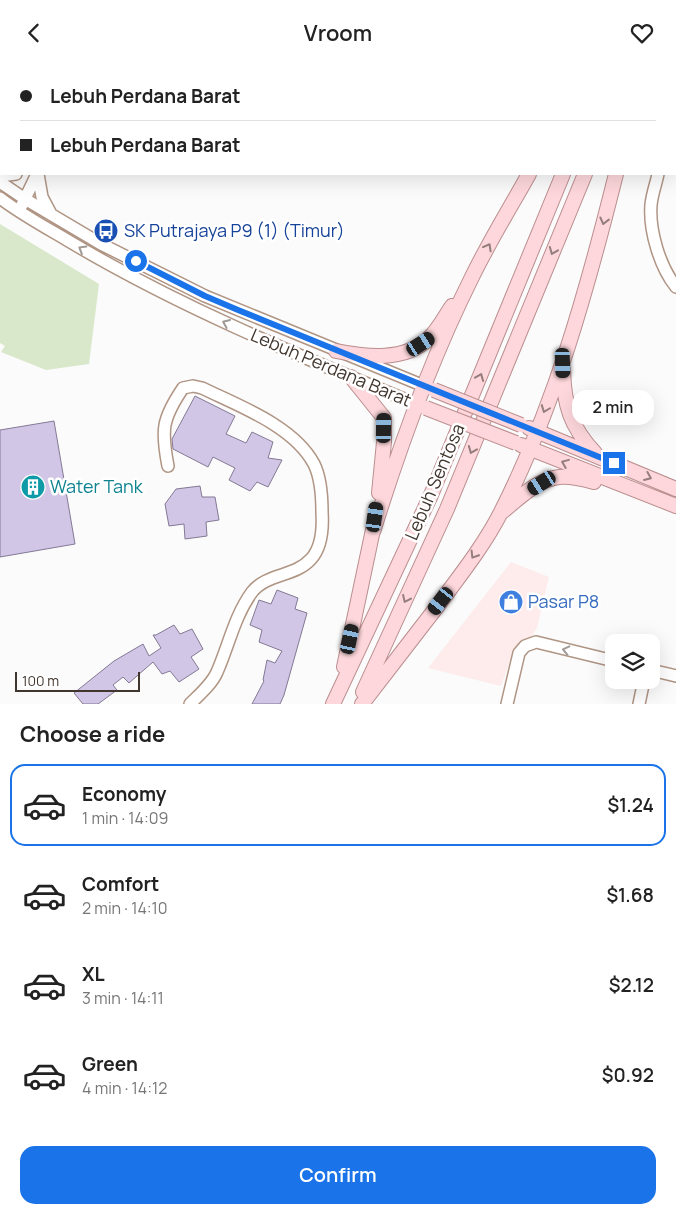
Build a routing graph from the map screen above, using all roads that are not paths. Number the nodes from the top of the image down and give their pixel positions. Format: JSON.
{"nodes":[{"id":1,"x":31,"y":175,"type":"edge"},
{"id":2,"x":37,"y":175,"type":"edge"},
{"id":3,"x":38,"y":175,"type":"edge"},
{"id":4,"x":528,"y":175,"type":"edge"},
{"id":5,"x":563,"y":175,"type":"edge"},
{"id":6,"x":585,"y":175,"type":"edge"},
{"id":7,"x":616,"y":175,"type":"edge"},
{"id":8,"x":658,"y":175,"type":"edge"},
{"id":9,"x":0,"y":182,"type":"edge"},
{"id":10,"x":22,"y":197,"type":"junction"},
{"id":11,"x":0,"y":198,"type":"edge"},
{"id":12,"x":16,"y":209,"type":"junction"},
{"id":13,"x":53,"y":215,"type":"junction"},
{"id":14,"x":472,"y":277,"type":"junction"},
{"id":15,"x":676,"y":287,"type":"edge"},
{"id":16,"x":336,"y":351,"type":"junction"},
{"id":17,"x":563,"y":363,"type":"junction"},
{"id":18,"x":351,"y":377,"type":"junction"},
{"id":19,"x":429,"y":388,"type":"junction"},
{"id":20,"x":421,"y":406,"type":"junction"},
{"id":21,"x":537,"y":431,"type":"junction"},
{"id":22,"x":529,"y":449,"type":"junction"},
{"id":23,"x":598,"y":456,"type":"junction"},
{"id":24,"x":168,"y":466,"type":"dead end"},
{"id":25,"x":676,"y":489,"type":"edge"},
{"id":26,"x":641,"y":494,"type":"junction"},
{"id":27,"x":676,"y":506,"type":"edge"},
{"id":28,"x":499,"y":515,"type":"junction"},
{"id":29,"x":373,"y":532,"type":"junction"},
{"id":30,"x":605,"y":659,"type":"edge"},
{"id":31,"x":660,"y":672,"type":"edge"},
{"id":32,"x":676,"y":676,"type":"edge"},
{"id":33,"x":642,"y":689,"type":"edge"},
{"id":34,"x":336,"y":698,"type":"edge"},
{"id":35,"x":190,"y":704,"type":"edge"},
{"id":36,"x":358,"y":704,"type":"edge"},
{"id":37,"x":362,"y":704,"type":"edge"},
{"id":38,"x":507,"y":704,"type":"edge"},
{"id":39,"x":639,"y":704,"type":"edge"}],
"edges":[{"from":1,"to":10,"type":"street"},
{"from":2,"to":10,"type":"street"},
{"from":3,"to":13,"type":"street"},
{"from":14,"to":4,"type":"main road","one_way":true},
{"from":34,"to":5,"type":"main road","name":"Lebuh Sentosa","one_way":true},
{"from":6,"to":36,"type":"main road","name":"Lebuh Sentosa","one_way":true},
{"from":7,"to":17,"type":"main road","one_way":true},
{"from":8,"to":15,"type":"street"},
{"from":9,"to":10,"type":"street","name":"Lebuh Perdana Barat"},
{"from":10,"to":12,"type":"street"},
{"from":10,"to":13,"type":"street","name":"Lebuh Perdana Barat"},
{"from":11,"to":12,"type":"street","name":"Lebuh Perdana Barat"},
{"from":18,"to":12,"type":"street","name":"Lebuh Perdana Barat","one_way":true},
{"from":13,"to":16,"type":"street","name":"Lebuh Perdana Barat"},
{"from":14,"to":16,"type":"main road"},
{"from":14,"to":19,"type":"main road"},
{"from":16,"to":19,"type":"street","name":"Lebuh Perdana Barat"},
{"from":17,"to":21,"type":"main road","one_way":true},
{"from":17,"to":23,"type":"main road"},
{"from":18,"to":20,"type":"street","name":"Lebuh Perdana Barat"},
{"from":18,"to":29,"type":"main road"},
{"from":19,"to":20,"type":"main road"},
{"from":19,"to":21,"type":"main road","name":"Lebuh Perdana Barat","bridge":true},
{"from":20,"to":22,"type":"main road","name":"Lebuh Perdana Barat","bridge":true},
{"from":20,"to":29,"type":"main road"},
{"from":21,"to":22,"type":"main road"},
{"from":21,"to":23,"type":"main road","name":"Lebuh Perdana Barat"},
{"from":26,"to":22,"type":"main road","name":"Lebuh Perdana Barat","one_way":true},
{"from":22,"to":28,"type":"main road"},
{"from":23,"to":25,"type":"main road","name":"Lebuh Perdana Barat","one_way":true},
{"from":24,"to":35,"type":"street"},
{"from":26,"to":27,"type":"main road","name":"Lebuh Perdana Barat"},
{"from":26,"to":28,"type":"main road"},
{"from":28,"to":37,"type":"main road","one_way":true},
{"from":29,"to":34,"type":"main road"},
{"from":30,"to":38,"type":"street","one_way":true},
{"from":31,"to":32,"type":"street"},
{"from":33,"to":39,"type":"street"}]}
